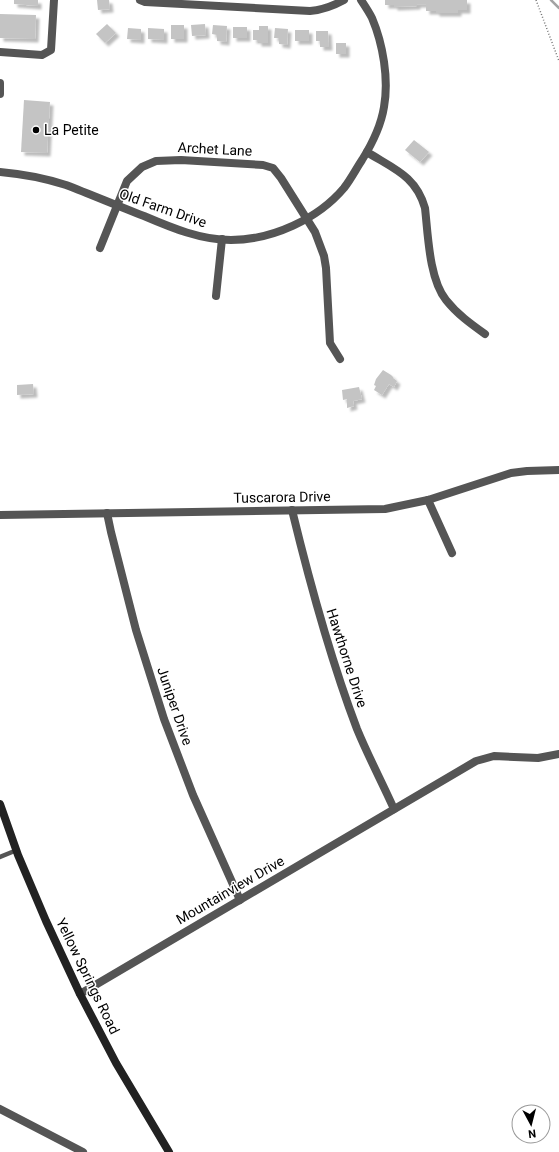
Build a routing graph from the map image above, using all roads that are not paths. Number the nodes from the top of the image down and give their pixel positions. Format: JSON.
{"nodes":[{"id":1,"x":54,"y":0,"type":"edge"},
{"id":2,"x":140,"y":0,"type":"edge"},
{"id":3,"x":344,"y":0,"type":"edge"},
{"id":4,"x":361,"y":0,"type":"edge"},
{"id":5,"x":0,"y":52,"type":"edge"},
{"id":6,"x":0,"y":83,"type":"edge"},
{"id":7,"x":0,"y":94,"type":"edge"},
{"id":8,"x":367,"y":152,"type":"junction"},
{"id":9,"x":0,"y":172,"type":"edge"},
{"id":10,"x":117,"y":206,"type":"junction"},
{"id":11,"x":306,"y":219,"type":"junction"},
{"id":12,"x":222,"y":239,"type":"junction"},
{"id":13,"x":100,"y":248,"type":"dead end"},
{"id":14,"x":216,"y":296,"type":"dead end"},
{"id":15,"x":485,"y":334,"type":"dead end"},
{"id":16,"x":340,"y":360,"type":"dead end"},
{"id":17,"x":559,"y":470,"type":"edge"},
{"id":18,"x":428,"y":500,"type":"junction"},
{"id":19,"x":292,"y":510,"type":"junction"},
{"id":20,"x":107,"y":513,"type":"junction"},
{"id":21,"x":0,"y":515,"type":"edge"},
{"id":22,"x":452,"y":552,"type":"dead end"},
{"id":23,"x":559,"y":754,"type":"edge"},
{"id":24,"x":0,"y":804,"type":"edge"},
{"id":25,"x":394,"y":809,"type":"junction"},
{"id":26,"x":17,"y":850,"type":"junction"},
{"id":27,"x":0,"y":857,"type":"edge"},
{"id":28,"x":240,"y":900,"type":"junction"},
{"id":29,"x":80,"y":994,"type":"junction"},
{"id":30,"x":0,"y":1109,"type":"edge"},
{"id":31,"x":83,"y":1152,"type":"edge"},
{"id":32,"x":169,"y":1152,"type":"edge"}],
"edges":[{"from":1,"to":5,"type":"street"},
{"from":2,"to":3,"type":"street"},
{"from":4,"to":8,"type":"street","name":"Old Farm Drive"},
{"from":6,"to":7,"type":"street"},
{"from":8,"to":11,"type":"street","name":"Old Farm Drive"},
{"from":8,"to":15,"type":"street"},
{"from":9,"to":10,"type":"street","name":"Old Farm Drive"},
{"from":10,"to":11,"type":"street","name":"Archet Lane"},
{"from":10,"to":12,"type":"street","name":"Old Farm Drive"},
{"from":10,"to":13,"type":"street","name":"Archet Lane"},
{"from":11,"to":12,"type":"street","name":"Old Farm Drive"},
{"from":11,"to":16,"type":"street","name":"Archet Lane"},
{"from":12,"to":14,"type":"street"},
{"from":17,"to":18,"type":"street","name":"Tuscarora Drive"},
{"from":18,"to":19,"type":"street","name":"Tuscarora Drive"},
{"from":18,"to":22,"type":"street"},
{"from":19,"to":20,"type":"street","name":"Tuscarora Drive"},
{"from":19,"to":25,"type":"street","name":"Hawthorne Drive"},
{"from":20,"to":21,"type":"street","name":"Tuscarora Drive"},
{"from":20,"to":28,"type":"street","name":"Juniper Drive"},
{"from":23,"to":25,"type":"street","name":"Mountainview Drive"},
{"from":24,"to":26,"type":"main road","name":"Yellow Springs Road"},
{"from":25,"to":28,"type":"street","name":"Mountainview Drive"},
{"from":26,"to":27,"type":"lane"},
{"from":26,"to":29,"type":"main road","name":"Yellow Springs Road"},
{"from":28,"to":29,"type":"street","name":"Mountainview Drive"},
{"from":29,"to":32,"type":"main road","name":"Yellow Springs Road"},
{"from":30,"to":31,"type":"street"}]}
